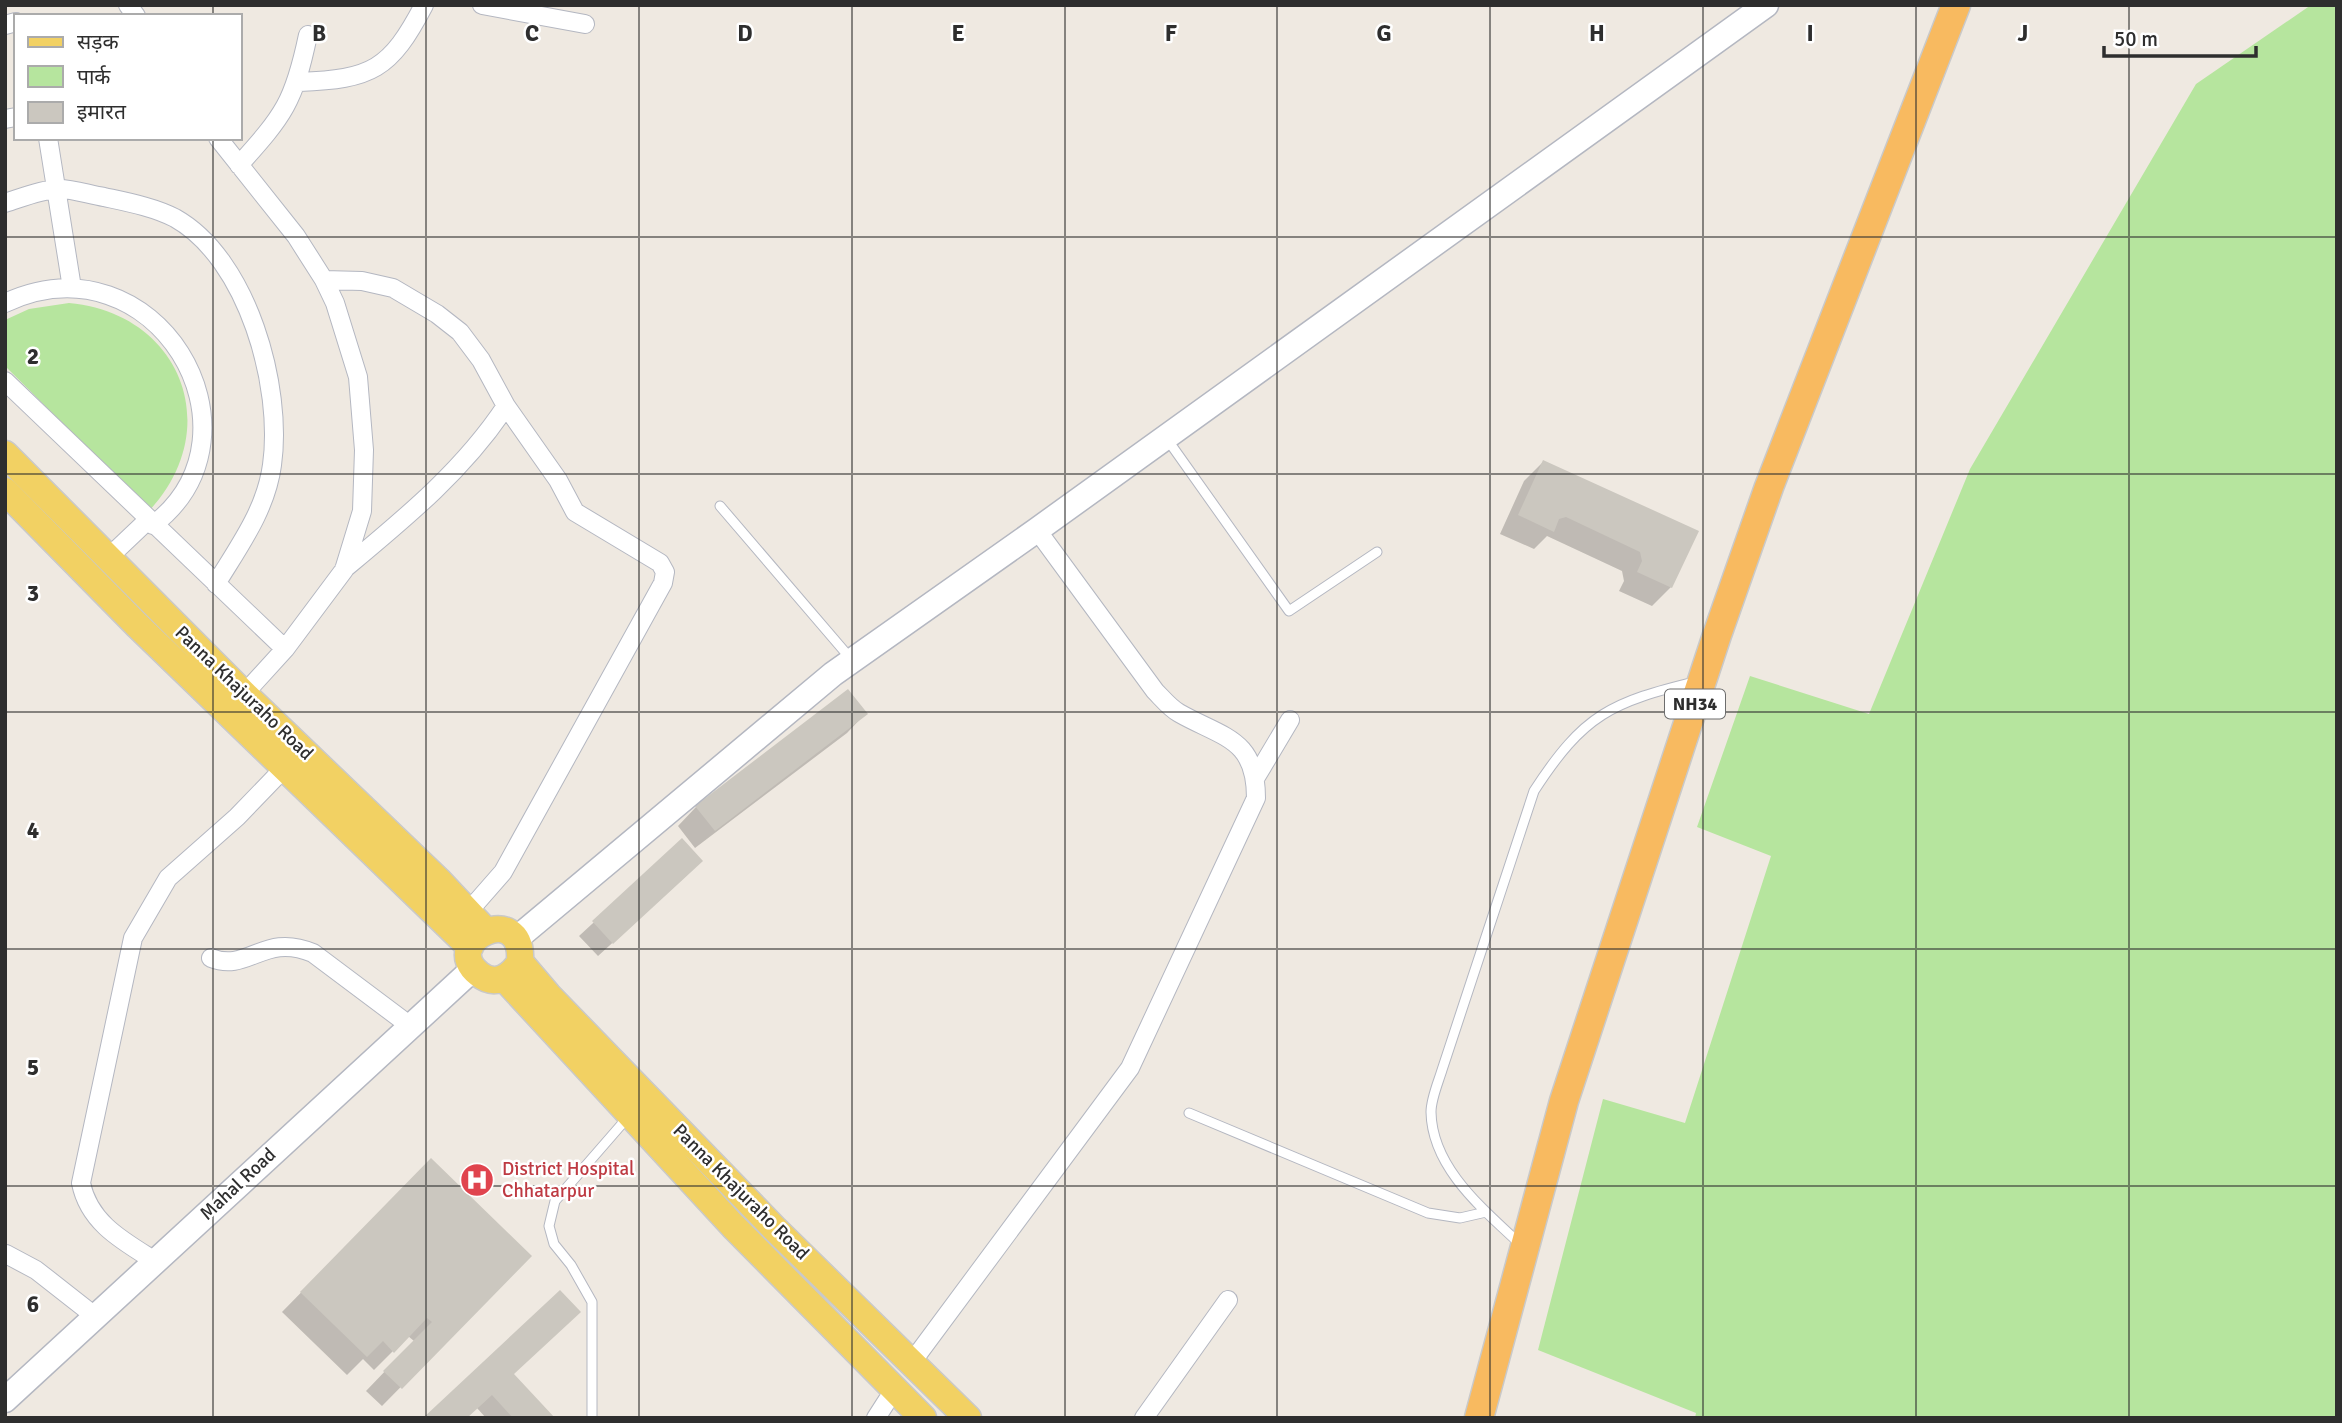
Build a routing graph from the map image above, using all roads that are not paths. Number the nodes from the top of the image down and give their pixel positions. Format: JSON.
{"nodes":[{"id":1,"x":424,"y":5,"type":"edge"},
{"id":2,"x":482,"y":5,"type":"edge"},
{"id":3,"x":1766,"y":5,"type":"edge"},
{"id":4,"x":1956,"y":5,"type":"edge"},
{"id":5,"x":585,"y":23,"type":"dead end"},
{"id":6,"x":308,"y":35,"type":"dead end"},
{"id":7,"x":299,"y":82,"type":"junction"},
{"id":8,"x":48,"y":140,"type":"edge"},
{"id":9,"x":220,"y":140,"type":"edge"},
{"id":10,"x":239,"y":165,"type":"junction"},
{"id":11,"x":57,"y":188,"type":"junction"},
{"id":12,"x":5,"y":203,"type":"edge"},
{"id":13,"x":324,"y":280,"type":"junction"},
{"id":14,"x":72,"y":288,"type":"junction"},
{"id":15,"x":5,"y":303,"type":"edge"},
{"id":16,"x":5,"y":381,"type":"edge"},
{"id":17,"x":506,"y":406,"type":"junction"},
{"id":18,"x":1166,"y":438,"type":"junction"},
{"id":19,"x":5,"y":454,"type":"edge"},
{"id":20,"x":5,"y":491,"type":"edge"},
{"id":21,"x":720,"y":506,"type":"dead end"},
{"id":22,"x":150,"y":522,"type":"junction"},
{"id":23,"x":1037,"y":530,"type":"junction"},
{"id":24,"x":1377,"y":552,"type":"dead end"},
{"id":25,"x":109,"y":557,"type":"junction"},
{"id":26,"x":344,"y":570,"type":"junction"},
{"id":27,"x":216,"y":584,"type":"junction"},
{"id":28,"x":285,"y":649,"type":"junction"},
{"id":29,"x":852,"y":660,"type":"junction"},
{"id":30,"x":1703,"y":679,"type":"junction"},
{"id":31,"x":244,"y":694,"type":"junction"},
{"id":32,"x":1290,"y":720,"type":"dead end"},
{"id":33,"x":293,"y":759,"type":"junction"},
{"id":34,"x":1256,"y":777,"type":"junction"},
{"id":35,"x":474,"y":940,"type":"junction"},
{"id":36,"x":211,"y":958,"type":"dead end"},
{"id":37,"x":513,"y":960,"type":"junction"},
{"id":38,"x":409,"y":1026,"type":"junction"},
{"id":39,"x":1189,"y":1113,"type":"dead end"},
{"id":40,"x":630,"y":1116,"type":"junction"},
{"id":41,"x":1486,"y":1212,"type":"junction"},
{"id":42,"x":1525,"y":1249,"type":"junction"},
{"id":43,"x":6,"y":1254,"type":"edge"},
{"id":44,"x":155,"y":1261,"type":"junction"},
{"id":45,"x":1228,"y":1300,"type":"dead end"},
{"id":46,"x":96,"y":1317,"type":"junction"},
{"id":47,"x":912,"y":1362,"type":"junction"},
{"id":48,"x":894,"y":1390,"type":"junction"},
{"id":49,"x":5,"y":1400,"type":"edge"},
{"id":50,"x":593,"y":1418,"type":"edge"},
{"id":51,"x":876,"y":1418,"type":"edge"},
{"id":52,"x":923,"y":1418,"type":"edge"},
{"id":53,"x":968,"y":1418,"type":"edge"},
{"id":54,"x":1144,"y":1418,"type":"edge"},
{"id":55,"x":1479,"y":1418,"type":"edge"}],
"edges":[{"from":1,"to":7,"type":"street"},
{"from":2,"to":5,"type":"street"},
{"from":3,"to":18,"type":"main road"},
{"from":4,"to":30,"type":"highway","number":"NH34"},
{"from":6,"to":7,"type":"street"},
{"from":7,"to":10,"type":"street"},
{"from":8,"to":11,"type":"street"},
{"from":9,"to":10,"type":"street"},
{"from":10,"to":13,"type":"street"},
{"from":11,"to":12,"type":"street"},
{"from":11,"to":14,"type":"street"},
{"from":11,"to":27,"type":"street"},
{"from":13,"to":17,"type":"street"},
{"from":13,"to":26,"type":"street"},
{"from":14,"to":15,"type":"street"},
{"from":14,"to":22,"type":"street"},
{"from":16,"to":22,"type":"street"},
{"from":17,"to":26,"type":"street"},
{"from":17,"to":35,"type":"street"},
{"from":18,"to":23,"type":"main road"},
{"from":18,"to":24,"type":"lane"},
{"from":19,"to":25,"type":"main road","name":"Panna Khajuraho Road"},
{"from":20,"to":33,"type":"main road","name":"Panna Khajuraho Road"},
{"from":21,"to":29,"type":"lane"},
{"from":22,"to":25,"type":"street"},
{"from":22,"to":27,"type":"street"},
{"from":23,"to":29,"type":"main road"},
{"from":23,"to":34,"type":"street"},
{"from":25,"to":31,"type":"main road","name":"Panna Khajuraho Road"},
{"from":26,"to":28,"type":"street"},
{"from":27,"to":28,"type":"street"},
{"from":28,"to":31,"type":"street"},
{"from":29,"to":37,"type":"main road"},
{"from":30,"to":41,"type":"lane"},
{"from":30,"to":42,"type":"highway","number":"NH34"},
{"from":31,"to":33,"type":"main road","name":"Panna Khajuraho Road"},
{"from":32,"to":34,"type":"street"},
{"from":33,"to":35,"type":"main road","name":"Panna Khajuraho Road"},
{"from":33,"to":35,"type":"main road","name":"Panna Khajuraho Road"},
{"from":33,"to":44,"type":"street"},
{"from":34,"to":47,"type":"street"},
{"from":35,"to":37,"type":"main road","name":"Panna Khajuraho Road"},
{"from":35,"to":37,"type":"main road","name":"Panna Khajuraho Road"},
{"from":35,"to":38,"type":"main road","name":"Mahal Road"},
{"from":36,"to":38,"type":"street"},
{"from":37,"to":40,"type":"main road","name":"Panna Khajuraho Road"},
{"from":37,"to":47,"type":"main road","name":"Panna Khajuraho Road"},
{"from":38,"to":44,"type":"main road","name":"Mahal Road"},
{"from":39,"to":41,"type":"lane"},
{"from":40,"to":48,"type":"main road","name":"Panna Khajuraho Road"},
{"from":40,"to":50,"type":"lane"},
{"from":41,"to":42,"type":"lane"},
{"from":42,"to":55,"type":"highway","number":"NH34"},
{"from":43,"to":46,"type":"street"},
{"from":44,"to":46,"type":"main road","name":"Mahal Road"},
{"from":45,"to":54,"type":"street"},
{"from":46,"to":49,"type":"main road","name":"Mahal Road"},
{"from":47,"to":53,"type":"main road","name":"Panna Khajuraho Road"},
{"from":48,"to":51,"type":"street"},
{"from":48,"to":52,"type":"main road","name":"Panna Khajuraho Road"}]}
